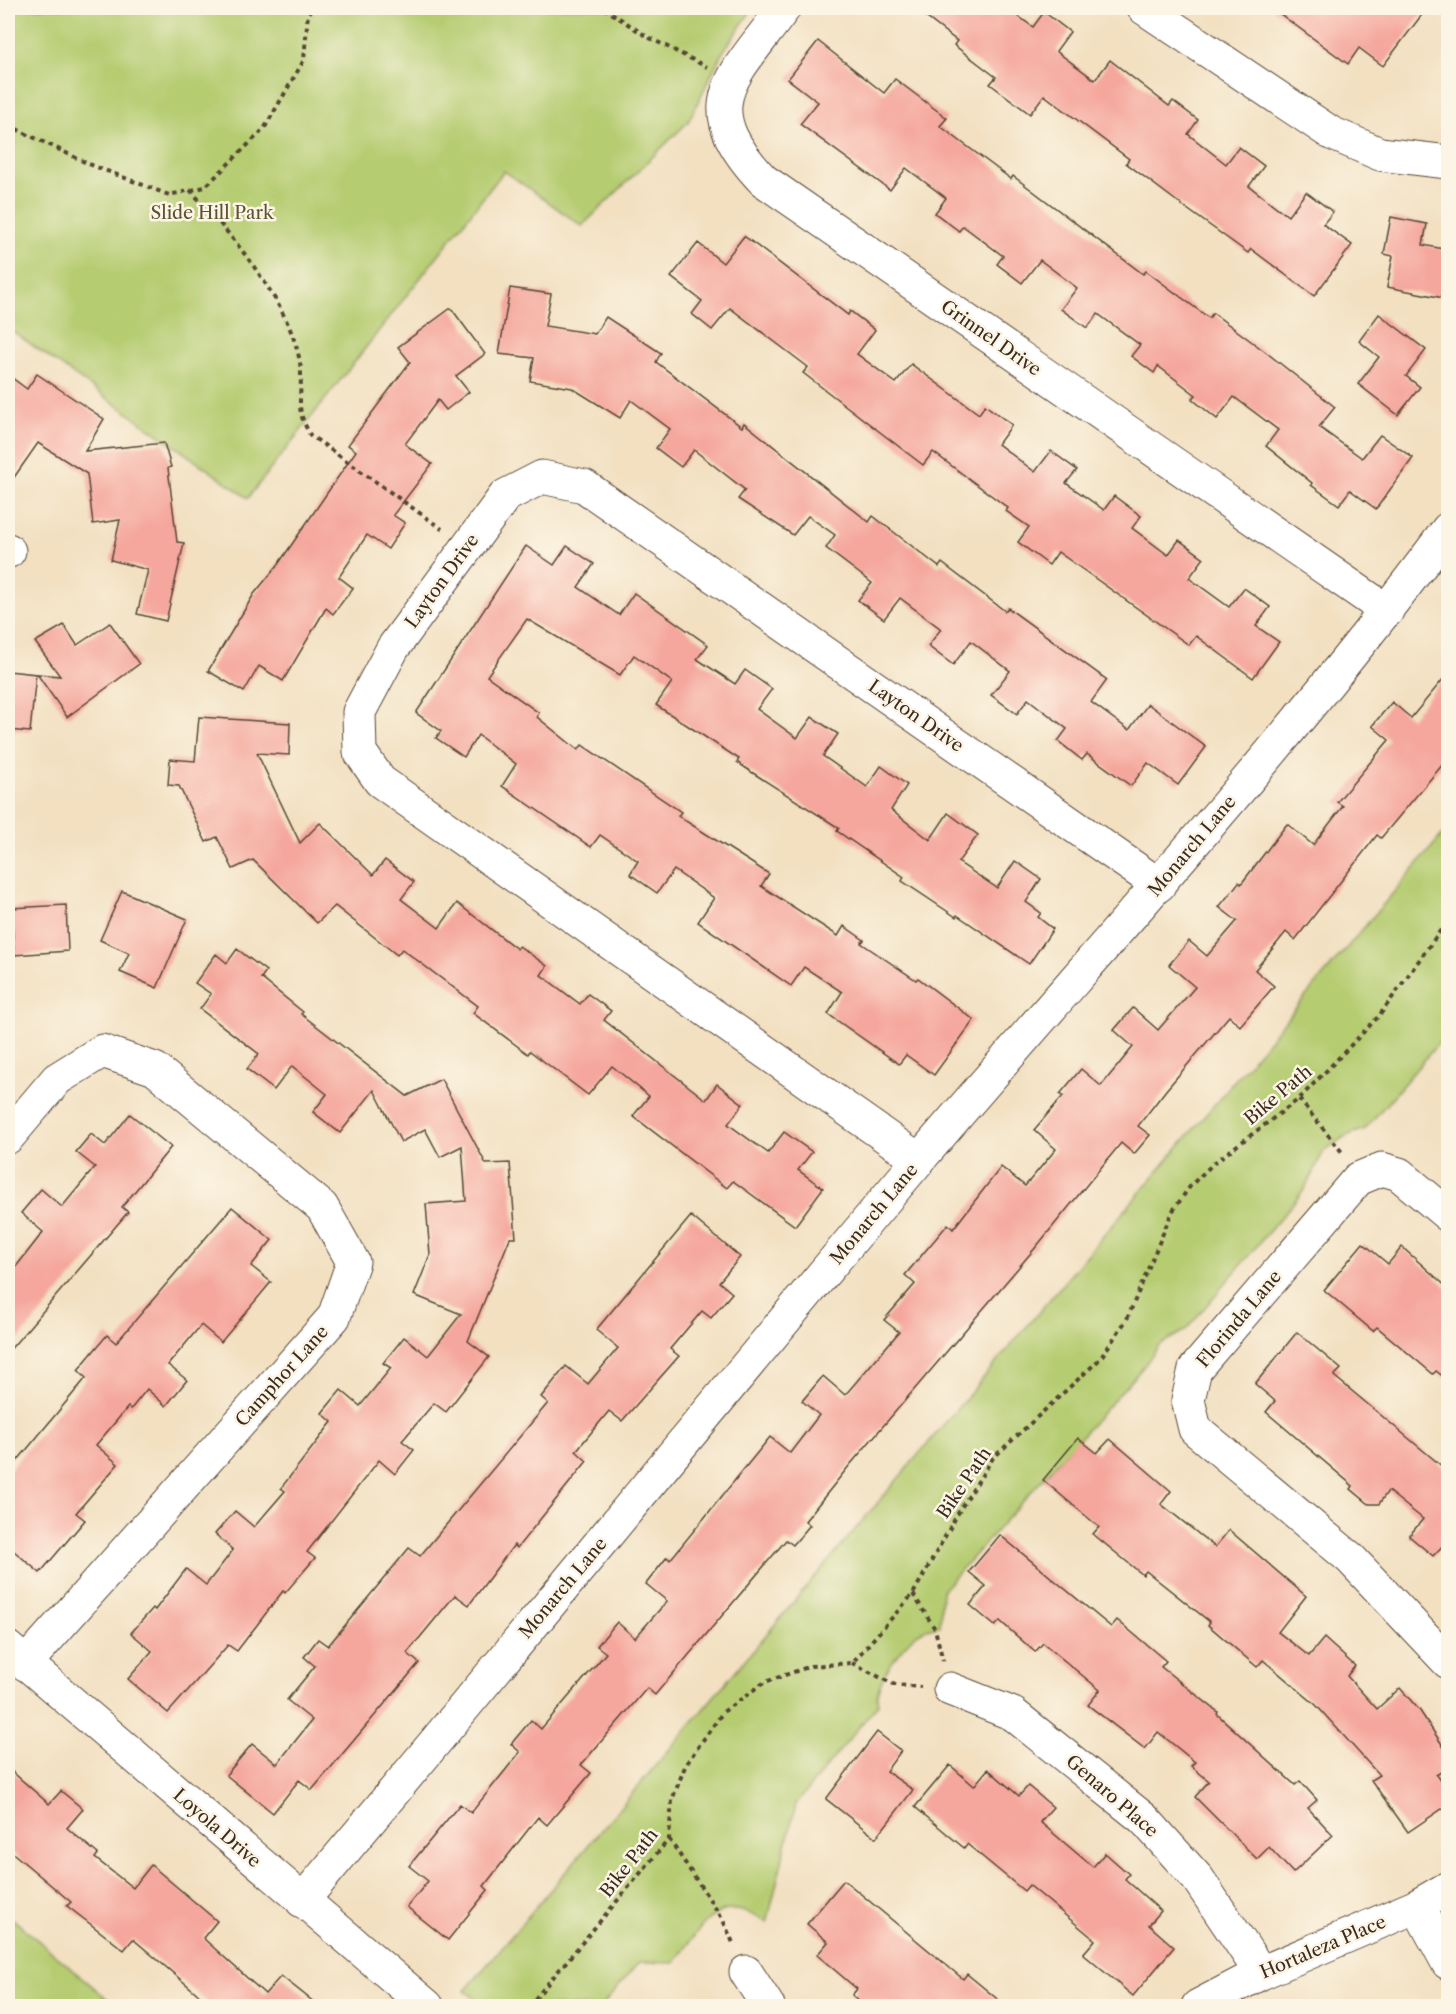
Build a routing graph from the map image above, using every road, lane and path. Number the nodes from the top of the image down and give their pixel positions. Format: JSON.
{"nodes":[{"id":1,"x":312,"y":8,"type":"edge"},
{"id":2,"x":604,"y":8,"type":"edge"},
{"id":3,"x":784,"y":8,"type":"edge"},
{"id":4,"x":1144,"y":8,"type":"edge"},
{"id":5,"x":731,"y":80,"type":"junction"},
{"id":6,"x":8,"y":125,"type":"edge"},
{"id":7,"x":1449,"y":162,"type":"edge"},
{"id":8,"x":190,"y":190,"type":"junction"},
{"id":9,"x":1449,"y":529,"type":"edge"},
{"id":10,"x":467,"y":546,"type":"junction"},
{"id":11,"x":1387,"y":611,"type":"junction"},
{"id":12,"x":1160,"y":885,"type":"junction"},
{"id":13,"x":1449,"y":920,"type":"edge"},
{"id":14,"x":1299,"y":1099,"type":"junction"},
{"id":15,"x":8,"y":1137,"type":"edge"},
{"id":16,"x":919,"y":1160,"type":"junction"},
{"id":17,"x":1358,"y":1179,"type":"junction"},
{"id":18,"x":1449,"y":1215,"type":"edge"},
{"id":19,"x":913,"y":1594,"type":"junction"},
{"id":20,"x":16,"y":1656,"type":"edge"},
{"id":21,"x":1449,"y":1662,"type":"edge"},
{"id":22,"x":852,"y":1663,"type":"junction"},
{"id":23,"x":951,"y":1689,"type":"junction"},
{"id":24,"x":669,"y":1839,"type":"junction"},
{"id":25,"x":1449,"y":1888,"type":"edge"},
{"id":26,"x":302,"y":1901,"type":"junction"},
{"id":27,"x":1418,"y":1906,"type":"junction"},
{"id":28,"x":1449,"y":1963,"type":"edge"},
{"id":29,"x":746,"y":1972,"type":"joint"},
{"id":30,"x":1261,"y":1973,"type":"junction"},
{"id":31,"x":8,"y":2000,"type":"edge"},
{"id":32,"x":16,"y":2007,"type":"edge"},
{"id":33,"x":427,"y":2007,"type":"edge"},
{"id":34,"x":529,"y":2007,"type":"edge"},
{"id":35,"x":768,"y":2007,"type":"edge"},
{"id":36,"x":1197,"y":2007,"type":"edge"}],
"edges":[{"from":1,"to":8,"type":"path"},
{"from":2,"to":5,"type":"path"},
{"from":3,"to":5,"type":"street","name":"Grinnel Drive"},
{"from":4,"to":7,"type":"street"},
{"from":5,"to":11,"type":"street","name":"Grinnel Drive"},
{"from":6,"to":8,"type":"path"},
{"from":8,"to":10,"type":"path"},
{"from":9,"to":11,"type":"street","name":"Monarch Lane"},
{"from":10,"to":12,"type":"street","name":"Layton Drive"},
{"from":10,"to":16,"type":"street","name":"Layton Drive"},
{"from":11,"to":12,"type":"street","name":"Monarch Lane"},
{"from":12,"to":16,"type":"street","name":"Monarch Lane"},
{"from":13,"to":14,"type":"path","name":"Bike Path"},
{"from":14,"to":17,"type":"path"},
{"from":14,"to":19,"type":"path","name":"Bike Path"},
{"from":15,"to":20,"type":"street","name":"Camphor Lane"},
{"from":16,"to":26,"type":"street","name":"Monarch Lane"},
{"from":17,"to":18,"type":"street"},
{"from":17,"to":21,"type":"street","name":"Florinda Lane"},
{"from":19,"to":22,"type":"path","name":"Bike Path"},
{"from":19,"to":23,"type":"path"},
{"from":20,"to":26,"type":"street","name":"Loyola Drive"},
{"from":22,"to":23,"type":"path"},
{"from":22,"to":24,"type":"path","name":"Bike Path"},
{"from":23,"to":30,"type":"street","name":"Genaro Place"},
{"from":24,"to":29,"type":"path"},
{"from":24,"to":34,"type":"path","name":"Bike Path"},
{"from":25,"to":27,"type":"street","name":"Hortaleza Place"},
{"from":26,"to":33,"type":"street","name":"Loyola Drive"},
{"from":27,"to":28,"type":"street"},
{"from":27,"to":30,"type":"street","name":"Hortaleza Place"},
{"from":29,"to":35,"type":"street"},
{"from":30,"to":36,"type":"street","name":"Hortaleza Place"},
{"from":31,"to":32,"type":"path"}]}
